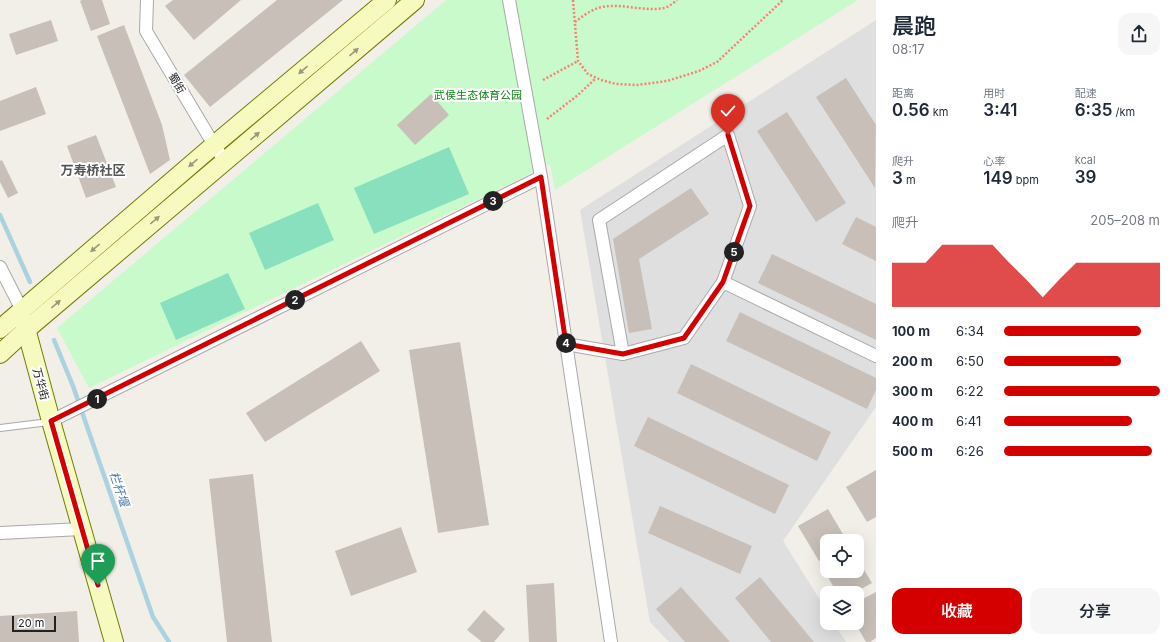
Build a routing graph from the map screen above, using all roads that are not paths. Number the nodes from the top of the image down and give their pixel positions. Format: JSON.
{"nodes":[{"id":1,"x":147,"y":0,"type":"edge"},
{"id":2,"x":387,"y":0,"type":"edge"},
{"id":3,"x":416,"y":0,"type":"edge"},
{"id":4,"x":509,"y":0,"type":"edge"},
{"id":5,"x":214,"y":145,"type":"junction"},
{"id":6,"x":225,"y":161,"type":"junction"},
{"id":7,"x":541,"y":177,"type":"junction"},
{"id":8,"x":0,"y":267,"type":"edge"},
{"id":9,"x":723,"y":282,"type":"junction"},
{"id":10,"x":22,"y":310,"type":"junction"},
{"id":11,"x":0,"y":329,"type":"edge"},
{"id":12,"x":26,"y":330,"type":"junction"},
{"id":13,"x":566,"y":344,"type":"junction"},
{"id":14,"x":0,"y":354,"type":"edge"},
{"id":15,"x":623,"y":354,"type":"junction"},
{"id":16,"x":876,"y":356,"type":"edge"},
{"id":17,"x":51,"y":421,"type":"junction"},
{"id":18,"x":0,"y":428,"type":"edge"},
{"id":19,"x":82,"y":528,"type":"junction"},
{"id":20,"x":0,"y":533,"type":"edge"},
{"id":21,"x":114,"y":642,"type":"edge"},
{"id":22,"x":611,"y":642,"type":"edge"}],
"edges":[{"from":1,"to":5,"type":"street","name":"蜀街"},
{"from":2,"to":5,"type":"street","one_way":true},
{"from":6,"to":3,"type":"street","one_way":true},
{"from":4,"to":7,"type":"street"},
{"from":5,"to":6,"type":"street","name":"蜀街"},
{"from":5,"to":10,"type":"street","one_way":true},
{"from":12,"to":6,"type":"street","one_way":true},
{"from":7,"to":13,"type":"street"},
{"from":7,"to":17,"type":"street"},
{"from":8,"to":10,"type":"street"},
{"from":9,"to":15,"type":"street"},
{"from":9,"to":15,"type":"street"},
{"from":9,"to":16,"type":"street"},
{"from":10,"to":11,"type":"street"},
{"from":10,"to":12,"type":"street","name":"万华街"},
{"from":12,"to":14,"type":"street"},
{"from":12,"to":17,"type":"street","name":"万华街"},
{"from":13,"to":15,"type":"street"},
{"from":13,"to":22,"type":"street"},
{"from":17,"to":18,"type":"lane"},
{"from":17,"to":19,"type":"street","name":"万华街"},
{"from":19,"to":20,"type":"street"},
{"from":19,"to":21,"type":"street","name":"万华街"}]}
